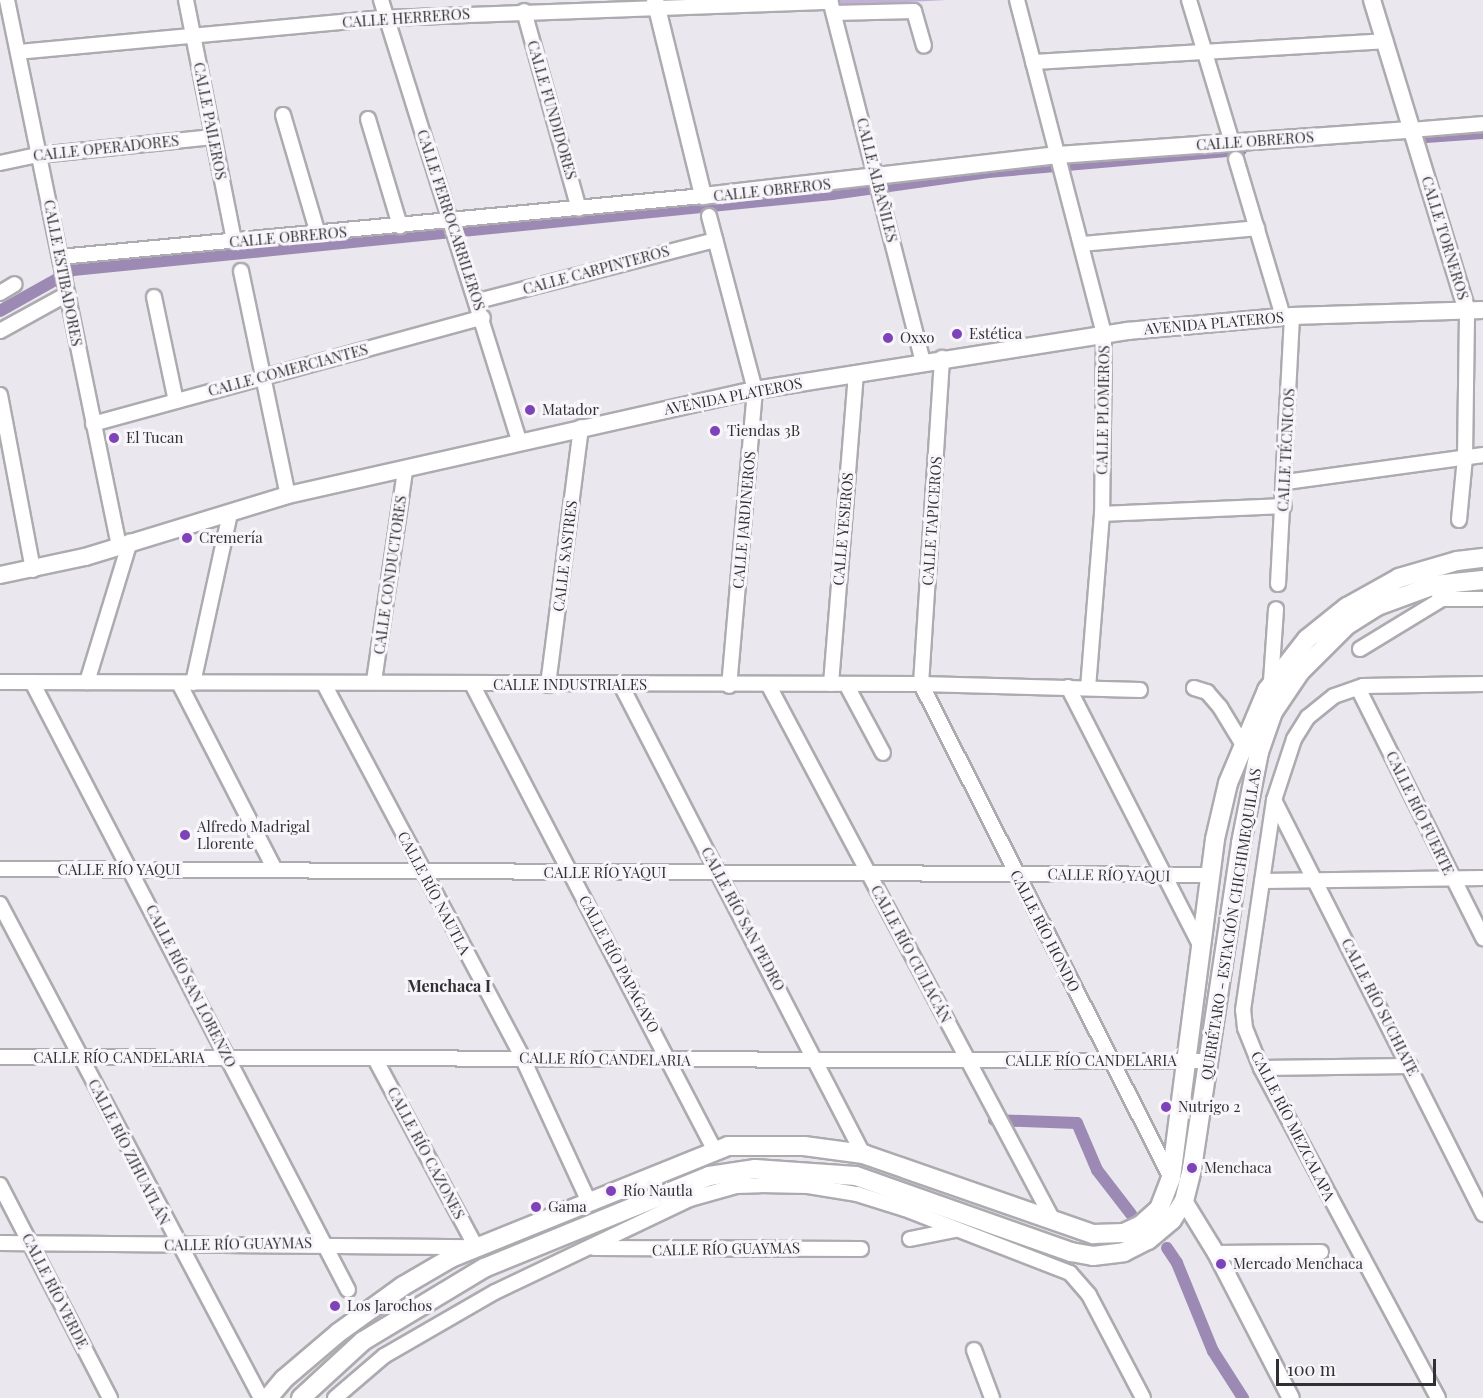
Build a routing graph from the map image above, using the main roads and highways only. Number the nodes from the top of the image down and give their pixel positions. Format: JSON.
{"nodes":[{"id":1,"x":1483,"y":558,"type":"edge"},
{"id":2,"x":1483,"y":580,"type":"edge"},
{"id":3,"x":268,"y":1398,"type":"edge"},
{"id":4,"x":301,"y":1398,"type":"edge"}],
"edges":[{"from":1,"to":3,"type":"main road","name":"QUERÉTARO - ESTACIÓN CHICHIMEQUILLAS"},
{"from":2,"to":4,"type":"main road","name":"QUERÉTARO - ESTACIÓN CHICHIMEQUILLAS"}]}
